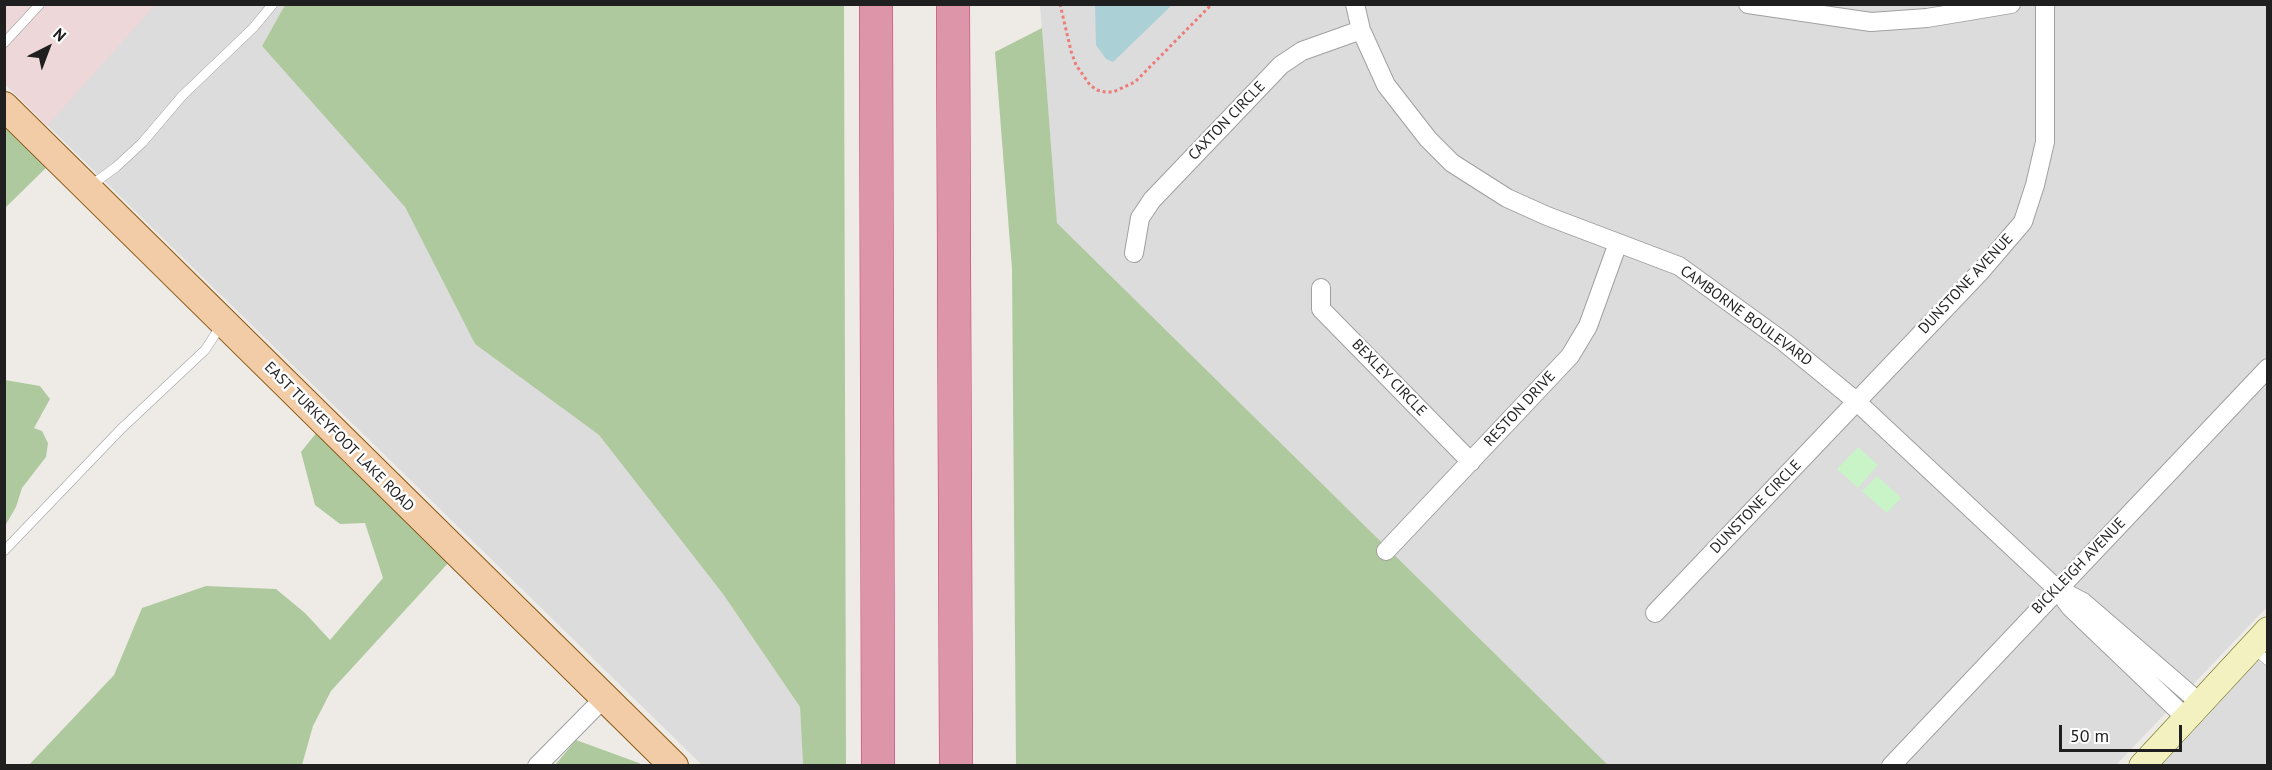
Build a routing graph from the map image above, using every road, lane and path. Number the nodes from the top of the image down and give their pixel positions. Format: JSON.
{"nodes":[{"id":1,"x":40,"y":4,"type":"edge"},
{"id":2,"x":273,"y":4,"type":"edge"},
{"id":3,"x":876,"y":4,"type":"edge"},
{"id":4,"x":953,"y":4,"type":"edge"},
{"id":5,"x":1060,"y":4,"type":"edge"},
{"id":6,"x":1212,"y":4,"type":"edge"},
{"id":7,"x":1355,"y":4,"type":"edge"},
{"id":8,"x":2011,"y":4,"type":"edge"},
{"id":9,"x":2044,"y":4,"type":"edge"},
{"id":10,"x":1757,"y":5,"type":"edge"},
{"id":11,"x":1361,"y":30,"type":"junction"},
{"id":12,"x":4,"y":43,"type":"edge"},
{"id":13,"x":4,"y":106,"type":"edge"},
{"id":14,"x":88,"y":188,"type":"junction"},
{"id":15,"x":1618,"y":243,"type":"junction"},
{"id":16,"x":1134,"y":253,"type":"dead end"},
{"id":17,"x":1322,"y":288,"type":"dead end"},
{"id":18,"x":223,"y":322,"type":"junction"},
{"id":19,"x":2268,"y":368,"type":"edge"},
{"id":20,"x":1856,"y":401,"type":"junction"},
{"id":21,"x":1470,"y":462,"type":"junction"},
{"id":22,"x":4,"y":551,"type":"edge"},
{"id":23,"x":1386,"y":551,"type":"dead end"},
{"id":24,"x":2057,"y":588,"type":"junction"},
{"id":25,"x":1655,"y":613,"type":"dead end"},
{"id":26,"x":2262,"y":646,"type":"edge"},
{"id":27,"x":604,"y":698,"type":"junction"},
{"id":28,"x":2193,"y":710,"type":"junction"},
{"id":29,"x":537,"y":765,"type":"edge"},
{"id":30,"x":674,"y":765,"type":"edge"},
{"id":31,"x":878,"y":765,"type":"edge"},
{"id":32,"x":956,"y":765,"type":"edge"},
{"id":33,"x":1891,"y":765,"type":"edge"},
{"id":34,"x":2142,"y":765,"type":"edge"}],
"edges":[{"from":1,"to":12,"type":"lane"},
{"from":2,"to":14,"type":"lane"},
{"from":3,"to":31,"type":"highway"},
{"from":4,"to":32,"type":"highway"},
{"from":5,"to":6,"type":"path"},
{"from":7,"to":11,"type":"street","name":"CAMBORNE BOULEVARD"},
{"from":8,"to":10,"type":"street"},
{"from":9,"to":20,"type":"street","name":"DUNSTONE AVENUE"},
{"from":11,"to":15,"type":"street","name":"CAMBORNE BOULEVARD"},
{"from":11,"to":16,"type":"street","name":"CAXTON CIRCLE"},
{"from":13,"to":14,"type":"main road","name":"EAST TURKEYFOOT LAKE ROAD"},
{"from":14,"to":18,"type":"main road","name":"EAST TURKEYFOOT LAKE ROAD"},
{"from":15,"to":20,"type":"street","name":"CAMBORNE BOULEVARD"},
{"from":15,"to":21,"type":"street","name":"RESTON DRIVE"},
{"from":17,"to":21,"type":"street","name":"BEXLEY CIRCLE"},
{"from":18,"to":22,"type":"lane"},
{"from":18,"to":27,"type":"main road","name":"EAST TURKEYFOOT LAKE ROAD"},
{"from":19,"to":24,"type":"street","name":"BICKLEIGH AVENUE"},
{"from":20,"to":24,"type":"street","name":"CAMBORNE BOULEVARD"},
{"from":20,"to":25,"type":"street","name":"DUNSTONE CIRCLE"},
{"from":21,"to":23,"type":"street","name":"RESTON DRIVE"},
{"from":24,"to":28,"type":"street","name":"CAMBORNE BOULEVARD"},
{"from":24,"to":33,"type":"street","name":"BICKLEIGH AVENUE"},
{"from":26,"to":28,"type":"street"},
{"from":27,"to":29,"type":"street"},
{"from":27,"to":30,"type":"main road","name":"EAST TURKEYFOOT LAKE ROAD"},
{"from":28,"to":34,"type":"street"}]}
